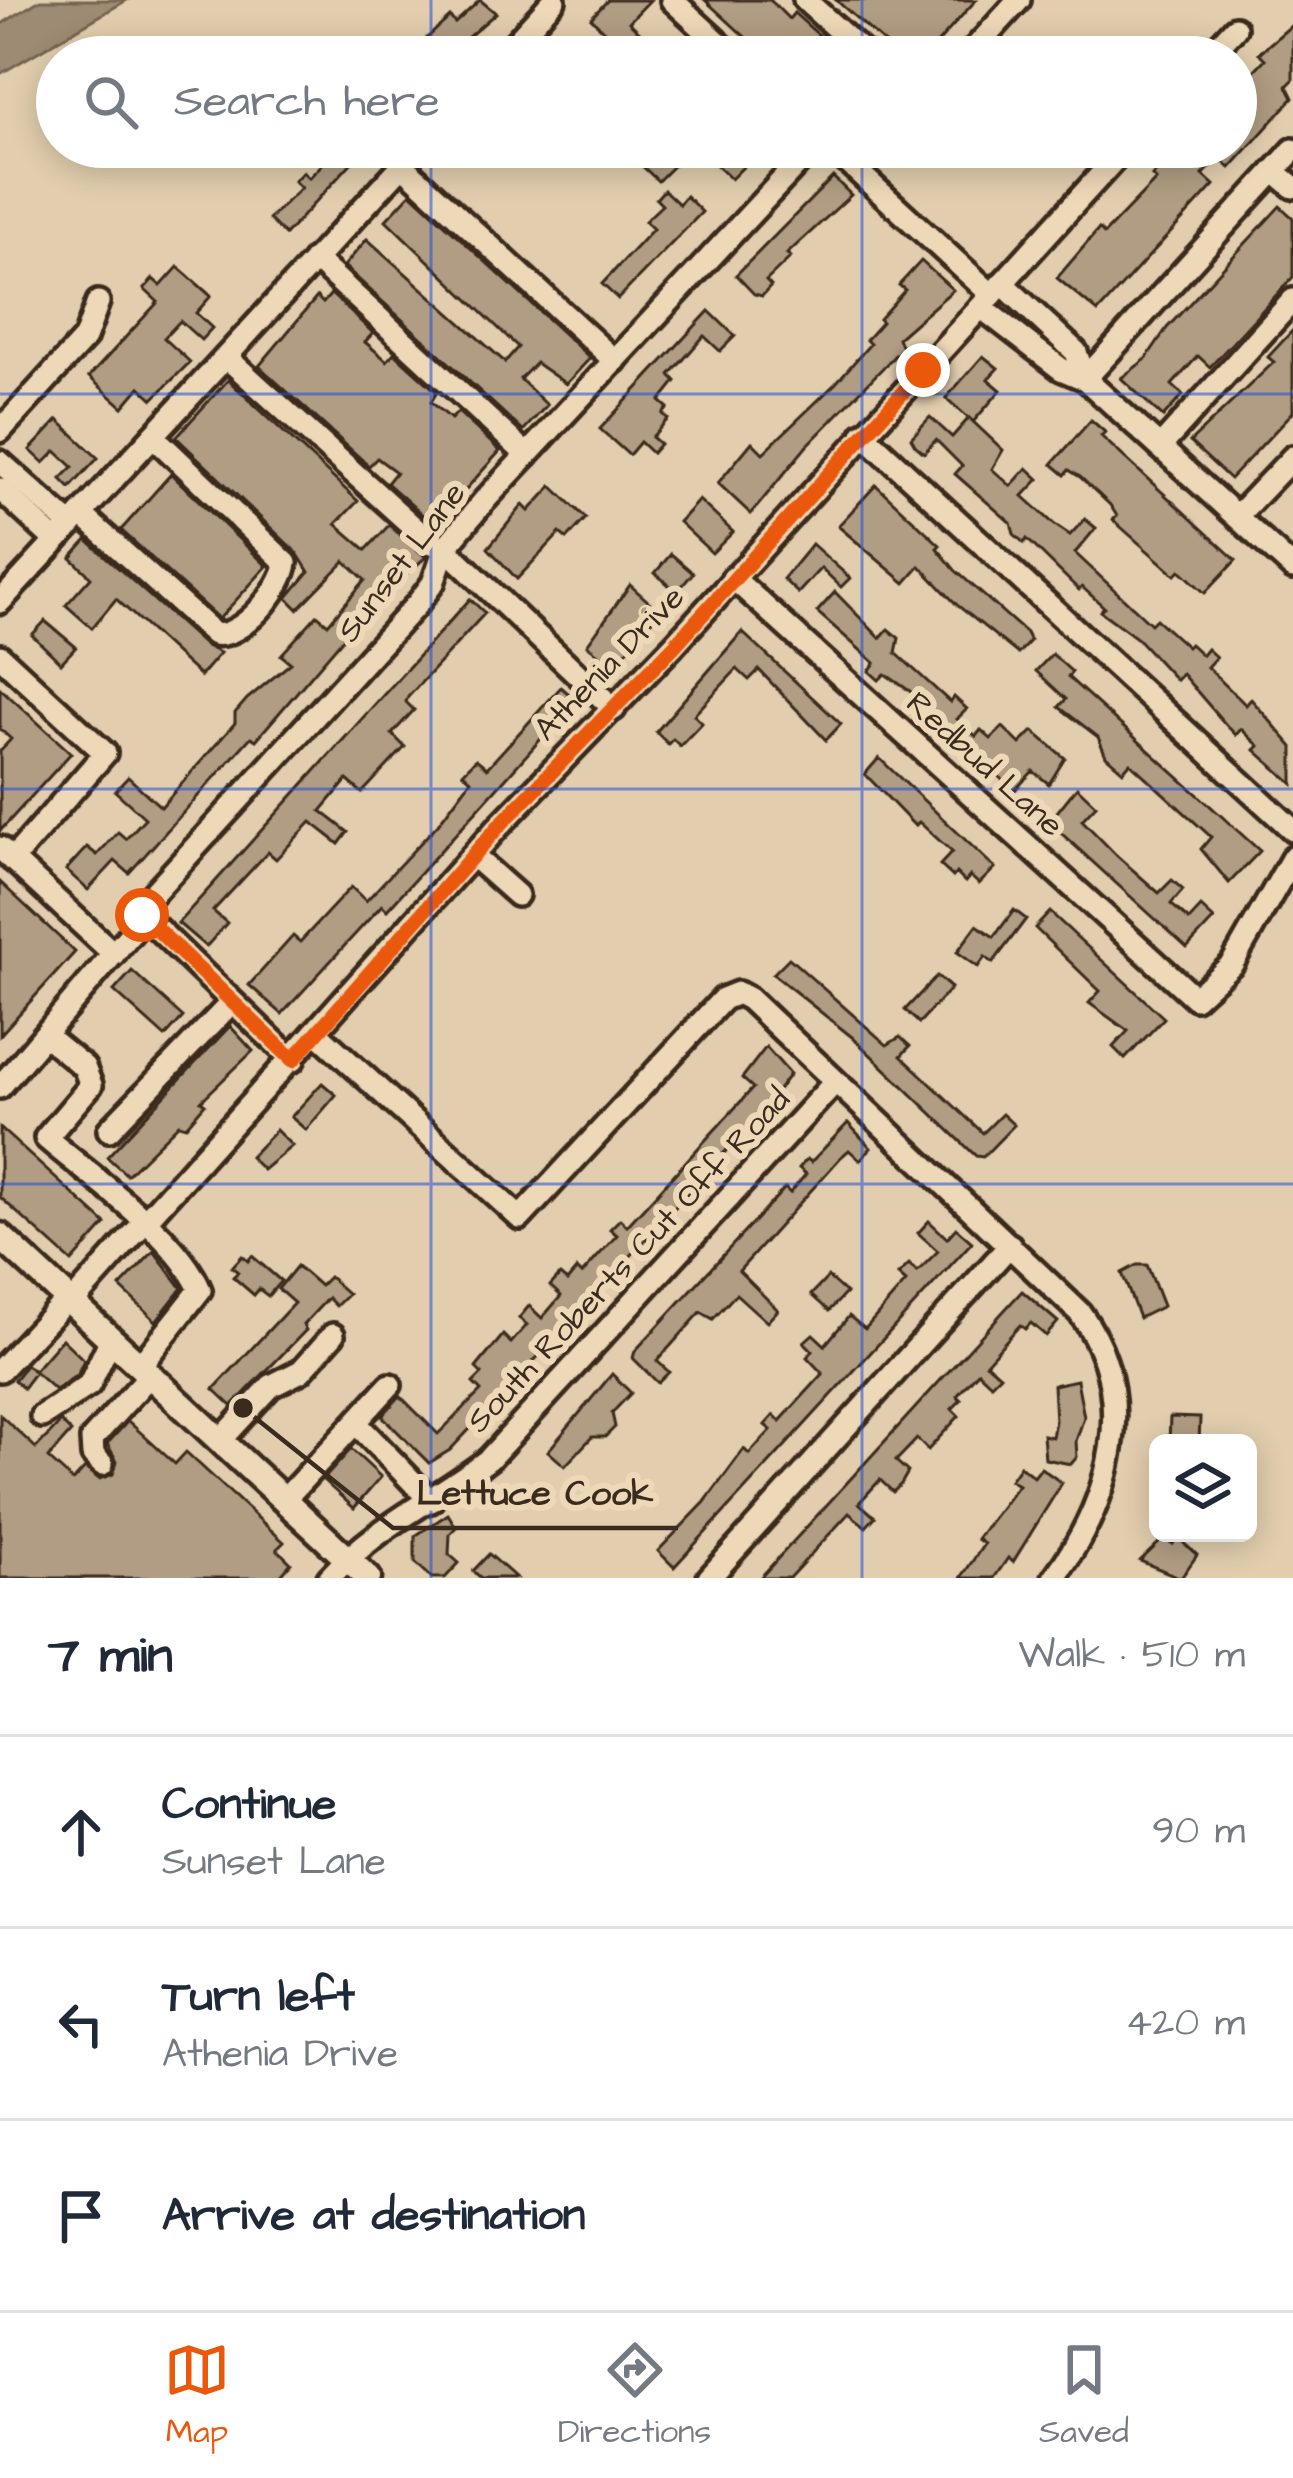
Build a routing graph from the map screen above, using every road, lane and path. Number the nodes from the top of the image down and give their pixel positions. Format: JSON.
{"nodes":[{"id":1,"x":554,"y":0,"type":"edge"},
{"id":2,"x":672,"y":0,"type":"edge"},
{"id":3,"x":805,"y":0,"type":"edge"},
{"id":4,"x":1019,"y":0,"type":"edge"},
{"id":5,"x":1234,"y":28,"type":"dead end"},
{"id":6,"x":521,"y":36,"type":"edge"},
{"id":7,"x":711,"y":36,"type":"edge"},
{"id":8,"x":845,"y":36,"type":"edge"},
{"id":9,"x":986,"y":36,"type":"edge"},
{"id":10,"x":1227,"y":36,"type":"edge"},
{"id":11,"x":1293,"y":150,"type":"edge"},
{"id":12,"x":399,"y":168,"type":"edge"},
{"id":13,"x":405,"y":168,"type":"edge"},
{"id":14,"x":793,"y":168,"type":"edge"},
{"id":15,"x":854,"y":168,"type":"edge"},
{"id":16,"x":1107,"y":168,"type":"edge"},
{"id":17,"x":1274,"y":171,"type":"junction"},
{"id":18,"x":1293,"y":187,"type":"edge"},
{"id":19,"x":315,"y":260,"type":"junction"},
{"id":20,"x":992,"y":296,"type":"junction"},
{"id":21,"x":1293,"y":300,"type":"edge"},
{"id":22,"x":98,"y":302,"type":"dead end"},
{"id":23,"x":226,"y":357,"type":"junction"},
{"id":24,"x":614,"y":361,"type":"junction"},
{"id":25,"x":1085,"y":379,"type":"junction"},
{"id":26,"x":0,"y":431,"type":"edge"},
{"id":27,"x":863,"y":434,"type":"junction"},
{"id":28,"x":152,"y":436,"type":"junction"},
{"id":29,"x":1160,"y":447,"type":"junction"},
{"id":30,"x":526,"y":455,"type":"junction"},
{"id":31,"x":1293,"y":457,"type":"edge"},
{"id":32,"x":0,"y":462,"type":"edge"},
{"id":33,"x":0,"y":489,"type":"edge"},
{"id":34,"x":1237,"y":516,"type":"junction"},
{"id":35,"x":70,"y":527,"type":"junction"},
{"id":36,"x":445,"y":548,"type":"junction"},
{"id":37,"x":1293,"y":568,"type":"edge"},
{"id":38,"x":733,"y":578,"type":"junction"},
{"id":39,"x":0,"y":602,"type":"edge"},
{"id":40,"x":0,"y":656,"type":"edge"},
{"id":41,"x":614,"y":709,"type":"junction"},
{"id":42,"x":1293,"y":830,"type":"edge"},
{"id":43,"x":6,"y":854,"type":"edge"},
{"id":44,"x":473,"y":856,"type":"junction"},
{"id":45,"x":1293,"y":857,"type":"edge"},
{"id":46,"x":517,"y":895,"type":"dead end"},
{"id":47,"x":144,"y":917,"type":"junction"},
{"id":48,"x":114,"y":954,"type":"junction"},
{"id":49,"x":232,"y":1002,"type":"junction"},
{"id":50,"x":316,"y":1033,"type":"junction"},
{"id":51,"x":46,"y":1036,"type":"junction"},
{"id":52,"x":293,"y":1060,"type":"junction"},
{"id":53,"x":835,"y":1082,"type":"junction"},
{"id":54,"x":0,"y":1088,"type":"edge"},
{"id":55,"x":109,"y":1130,"type":"dead end"},
{"id":56,"x":144,"y":1223,"type":"junction"},
{"id":57,"x":0,"y":1236,"type":"edge"},
{"id":58,"x":1010,"y":1245,"type":"junction"},
{"id":59,"x":70,"y":1300,"type":"junction"},
{"id":60,"x":333,"y":1335,"type":"dead end"},
{"id":61,"x":111,"y":1339,"type":"junction"},
{"id":62,"x":0,"y":1370,"type":"edge"},
{"id":63,"x":145,"y":1370,"type":"junction"},
{"id":64,"x":390,"y":1384,"type":"dead end"},
{"id":65,"x":42,"y":1416,"type":"dead end"},
{"id":66,"x":356,"y":1423,"type":"junction"},
{"id":67,"x":220,"y":1441,"type":"junction"},
{"id":68,"x":102,"y":1464,"type":"dead end"},
{"id":69,"x":284,"y":1500,"type":"junction"},
{"id":70,"x":431,"y":1502,"type":"junction"},
{"id":71,"x":346,"y":1558,"type":"junction"},
{"id":72,"x":329,"y":1578,"type":"edge"},
{"id":73,"x":368,"y":1578,"type":"edge"},
{"id":74,"x":709,"y":1578,"type":"edge"},
{"id":75,"x":1054,"y":1578,"type":"edge"}],
"edges":[{"from":1,"to":6,"type":"street"},
{"from":2,"to":7,"type":"street"},
{"from":3,"to":8,"type":"street"},
{"from":4,"to":9,"type":"street"},
{"from":5,"to":10,"type":"street"},
{"from":11,"to":17,"type":"street"},
{"from":12,"to":19,"type":"street"},
{"from":13,"to":24,"type":"street"},
{"from":14,"to":24,"type":"street","name":"Sunset Lane"},
{"from":15,"to":20,"type":"street"},
{"from":16,"to":20,"type":"street","name":"Athenia Drive"},
{"from":17,"to":18,"type":"street"},
{"from":17,"to":25,"type":"street"},
{"from":19,"to":23,"type":"street"},
{"from":19,"to":30,"type":"street"},
{"from":20,"to":25,"type":"street"},
{"from":20,"to":25,"type":"street"},
{"from":20,"to":27,"type":"street","name":"Athenia Drive"},
{"from":21,"to":29,"type":"street"},
{"from":22,"to":26,"type":"street"},
{"from":23,"to":28,"type":"street"},
{"from":23,"to":36,"type":"street"},
{"from":24,"to":30,"type":"street","name":"Sunset Lane"},
{"from":25,"to":29,"type":"street"},
{"from":27,"to":38,"type":"street","name":"Athenia Drive"},
{"from":27,"to":42,"type":"street"},
{"from":28,"to":35,"type":"street"},
{"from":28,"to":35,"type":"street"},
{"from":29,"to":34,"type":"street"},
{"from":30,"to":36,"type":"street","name":"Sunset Lane"},
{"from":31,"to":34,"type":"street"},
{"from":32,"to":35,"type":"street"},
{"from":33,"to":35,"type":"street"},
{"from":34,"to":37,"type":"street"},
{"from":35,"to":39,"type":"street"},
{"from":36,"to":41,"type":"street"},
{"from":36,"to":47,"type":"street","name":"Sunset Lane"},
{"from":38,"to":41,"type":"street","name":"Athenia Drive"},
{"from":38,"to":45,"type":"street","name":"Redbud Lane"},
{"from":40,"to":43,"type":"street"},
{"from":41,"to":44,"type":"street","name":"Athenia Drive"},
{"from":43,"to":48,"type":"street"},
{"from":44,"to":46,"type":"street"},
{"from":44,"to":50,"type":"street","name":"Athenia Drive"},
{"from":47,"to":48,"type":"street"},
{"from":47,"to":49,"type":"street"},
{"from":48,"to":51,"type":"street"},
{"from":49,"to":52,"type":"street"},
{"from":49,"to":55,"type":"street"},
{"from":50,"to":52,"type":"street","name":"Athenia Drive"},
{"from":50,"to":53,"type":"street"},
{"from":51,"to":54,"type":"street"},
{"from":51,"to":56,"type":"street"},
{"from":52,"to":56,"type":"street","name":"Athenia Drive"},
{"from":53,"to":58,"type":"street"},
{"from":53,"to":70,"type":"street","name":"South Roberts Cut Off Road"},
{"from":56,"to":59,"type":"street","name":"Athenia Drive"},
{"from":56,"to":63,"type":"street"},
{"from":57,"to":59,"type":"main road"},
{"from":58,"to":74,"type":"street"},
{"from":58,"to":75,"type":"street"},
{"from":59,"to":61,"type":"main road"},
{"from":59,"to":62,"type":"street","name":"Athenia Drive"},
{"from":60,"to":67,"type":"street"},
{"from":61,"to":63,"type":"main road"},
{"from":61,"to":65,"type":"street"},
{"from":63,"to":67,"type":"main road"},
{"from":63,"to":68,"type":"street"},
{"from":64,"to":66,"type":"street"},
{"from":66,"to":69,"type":"street"},
{"from":66,"to":70,"type":"street"},
{"from":67,"to":69,"type":"main road"},
{"from":69,"to":71,"type":"main road"},
{"from":70,"to":71,"type":"street","name":"South Roberts Cut Off Road"},
{"from":71,"to":72,"type":"street","name":"South Roberts Cut Off Road"},
{"from":71,"to":73,"type":"main road"}]}
